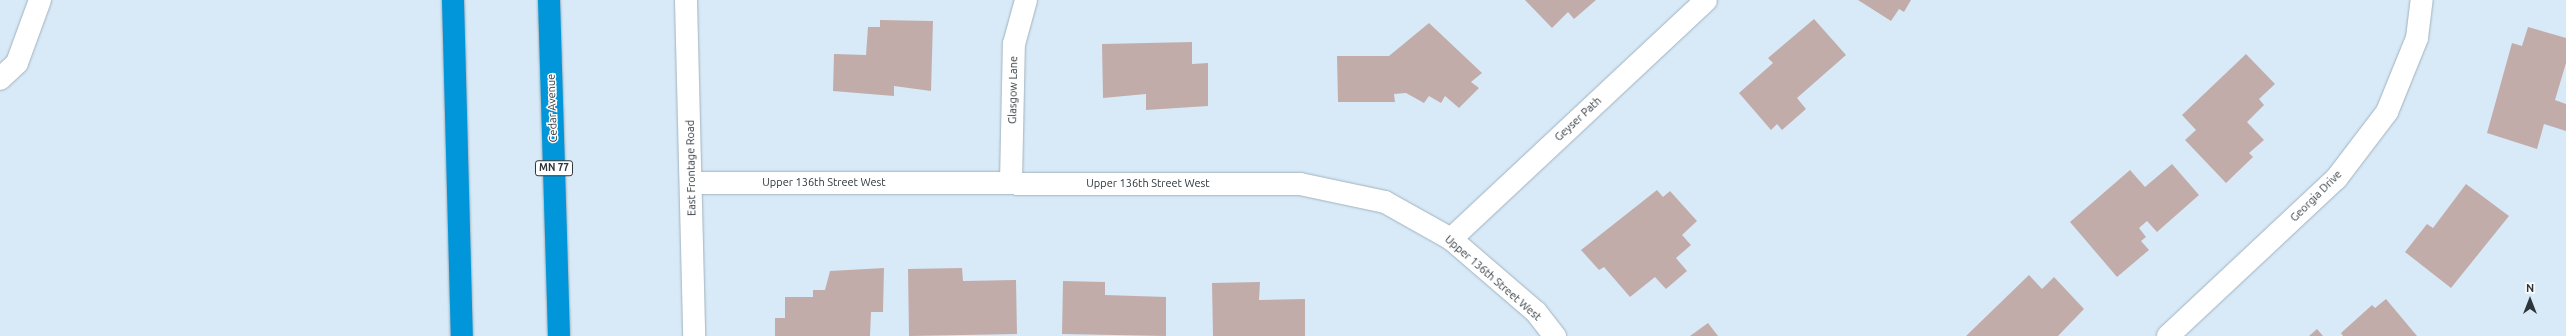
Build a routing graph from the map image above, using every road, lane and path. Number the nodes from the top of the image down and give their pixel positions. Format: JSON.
{"nodes":[{"id":1,"x":40,"y":0,"type":"edge"},
{"id":2,"x":453,"y":0,"type":"edge"},
{"id":3,"x":549,"y":0,"type":"edge"},
{"id":4,"x":686,"y":0,"type":"edge"},
{"id":5,"x":1026,"y":0,"type":"edge"},
{"id":6,"x":1706,"y":0,"type":"edge"},
{"id":7,"x":2422,"y":0,"type":"edge"},
{"id":8,"x":0,"y":79,"type":"edge"},
{"id":9,"x":1011,"y":182,"type":"junction"},
{"id":10,"x":691,"y":183,"type":"junction"},
{"id":11,"x":1451,"y":239,"type":"junction"},
{"id":12,"x":462,"y":336,"type":"edge"},
{"id":13,"x":559,"y":336,"type":"edge"},
{"id":14,"x":694,"y":336,"type":"edge"},
{"id":15,"x":1555,"y":336,"type":"edge"},
{"id":16,"x":2168,"y":336,"type":"edge"}],
"edges":[{"from":1,"to":8,"type":"street"},
{"from":2,"to":12,"type":"highway"},
{"from":3,"to":13,"type":"highway","name":"Cedar Avenue","number":"MN 77"},
{"from":4,"to":10,"type":"street","name":"East Frontage Road"},
{"from":5,"to":9,"type":"street","name":"Glasgow Lane"},
{"from":6,"to":11,"type":"street","name":"Geyser Path"},
{"from":7,"to":16,"type":"street","name":"Georgia Drive"},
{"from":9,"to":10,"type":"street","name":"Upper 136th Street West"},
{"from":9,"to":11,"type":"street","name":"Upper 136th Street West"},
{"from":10,"to":14,"type":"street","name":"East Frontage Road"},
{"from":11,"to":15,"type":"street","name":"Upper 136th Street West"}]}
